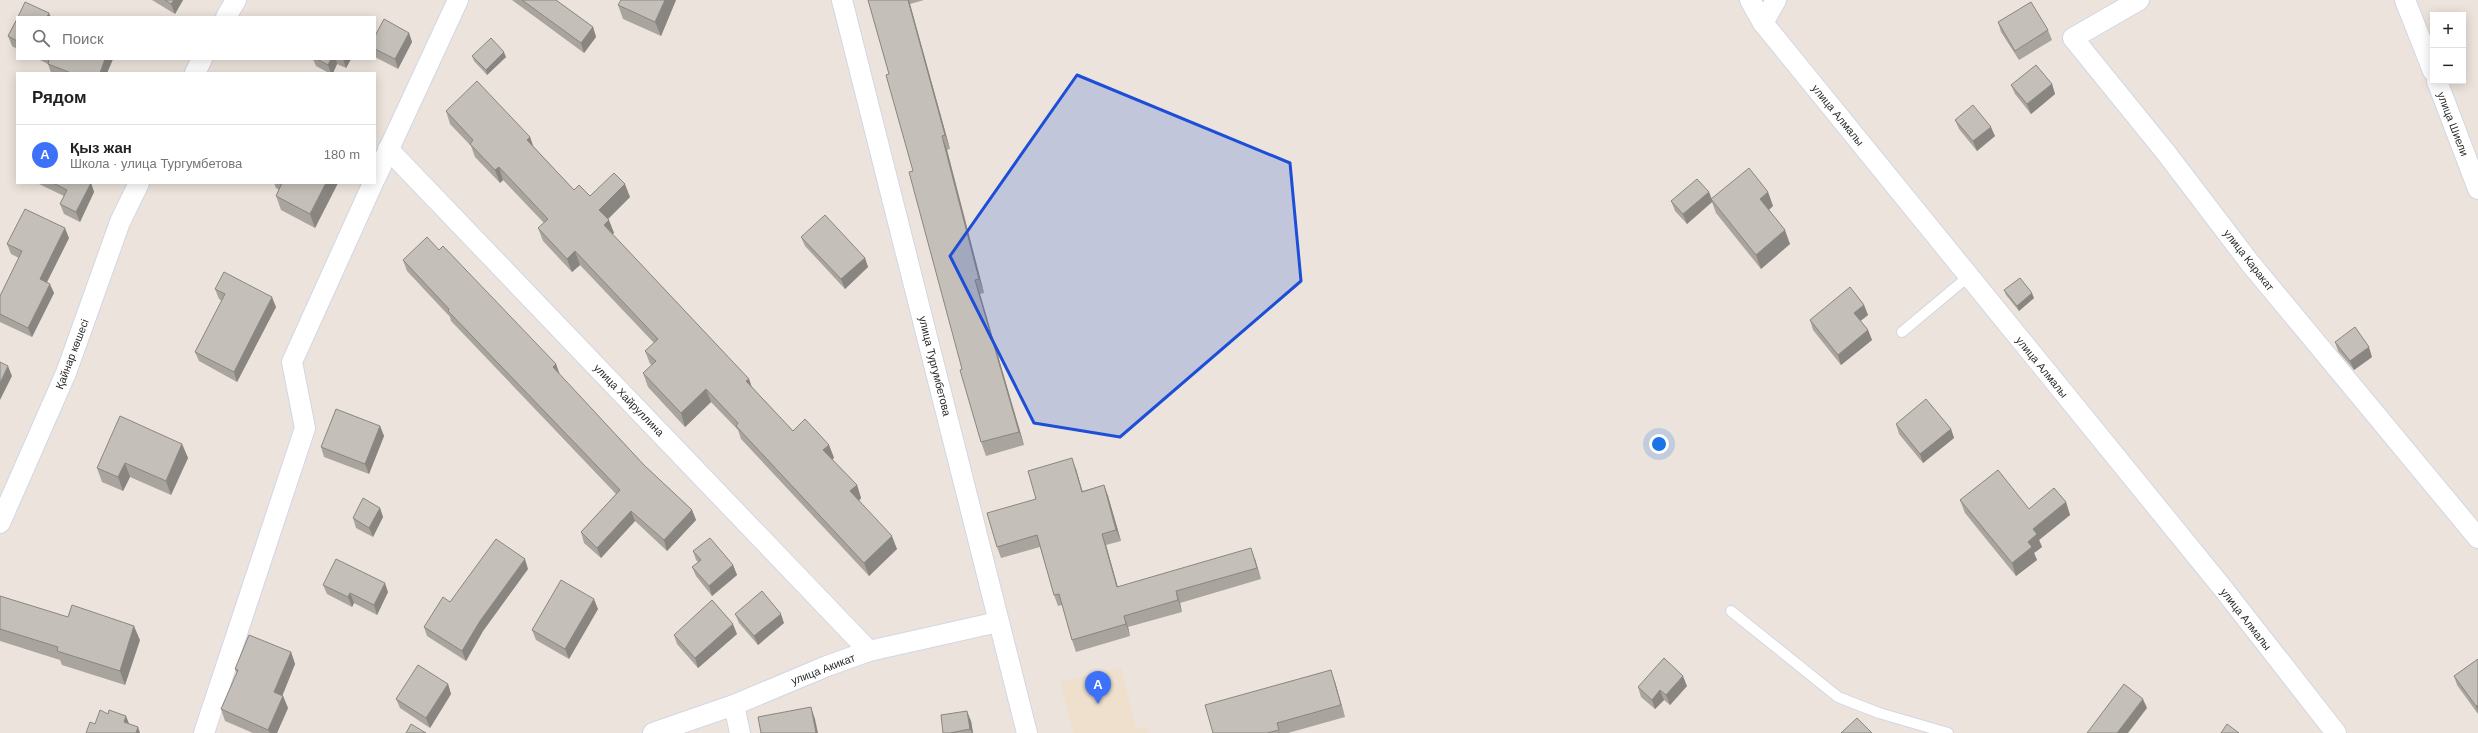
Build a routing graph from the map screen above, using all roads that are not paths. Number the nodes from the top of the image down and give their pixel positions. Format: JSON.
{"nodes":[{"id":1,"x":236,"y":0,"type":"edge"},
{"id":2,"x":458,"y":0,"type":"edge"},
{"id":3,"x":842,"y":0,"type":"edge"},
{"id":4,"x":1750,"y":0,"type":"edge"},
{"id":5,"x":1776,"y":0,"type":"edge"},
{"id":6,"x":2139,"y":0,"type":"edge"},
{"id":7,"x":2405,"y":0,"type":"edge"},
{"id":8,"x":227,"y":16,"type":"edge"},
{"id":9,"x":1762,"y":23,"type":"junction"},
{"id":10,"x":202,"y":60,"type":"edge"},
{"id":11,"x":2430,"y":63,"type":"edge"},
{"id":12,"x":196,"y":72,"type":"edge"},
{"id":13,"x":2438,"y":84,"type":"edge"},
{"id":14,"x":388,"y":149,"type":"junction"},
{"id":15,"x":376,"y":177,"type":"edge"},
{"id":16,"x":139,"y":184,"type":"edge"},
{"id":17,"x":373,"y":184,"type":"edge"},
{"id":18,"x":2478,"y":189,"type":"edge"},
{"id":19,"x":1969,"y":276,"type":"junction"},
{"id":20,"x":1902,"y":332,"type":"dead end"},
{"id":21,"x":0,"y":523,"type":"edge"},
{"id":22,"x":2478,"y":538,"type":"edge"},
{"id":23,"x":1731,"y":611,"type":"dead end"},
{"id":24,"x":998,"y":622,"type":"junction"},
{"id":25,"x":869,"y":651,"type":"junction"},
{"id":26,"x":734,"y":705,"type":"junction"},
{"id":27,"x":204,"y":733,"type":"edge"},
{"id":28,"x":653,"y":733,"type":"edge"},
{"id":29,"x":740,"y":733,"type":"edge"},
{"id":30,"x":1027,"y":733,"type":"edge"},
{"id":31,"x":1948,"y":733,"type":"edge"},
{"id":32,"x":2336,"y":733,"type":"edge"}],
"edges":[{"from":1,"to":8,"type":"street"},
{"from":2,"to":14,"type":"street"},
{"from":3,"to":24,"type":"street","name":"улица Тургумбетова"},
{"from":4,"to":9,"type":"street","name":"улица Алмалы"},
{"from":5,"to":9,"type":"street"},
{"from":6,"to":22,"type":"street","name":"улица Каракат"},
{"from":7,"to":11,"type":"street"},
{"from":9,"to":19,"type":"street","name":"улица Алмалы"},
{"from":10,"to":12,"type":"street"},
{"from":13,"to":18,"type":"street","name":"улица Шиели"},
{"from":14,"to":15,"type":"street"},
{"from":14,"to":25,"type":"street","name":"улица Хайруллина"},
{"from":16,"to":21,"type":"street","name":"Қайнар көшесі"},
{"from":17,"to":27,"type":"street"},
{"from":19,"to":20,"type":"lane"},
{"from":19,"to":32,"type":"street","name":"улица Алмалы"},
{"from":23,"to":31,"type":"lane"},
{"from":24,"to":25,"type":"street","name":"улица Акикат"},
{"from":24,"to":30,"type":"street","name":"улица Тургумбетова"},
{"from":25,"to":26,"type":"street","name":"улица Акикат"},
{"from":26,"to":28,"type":"street","name":"улица Акикат"},
{"from":26,"to":29,"type":"street"}]}
